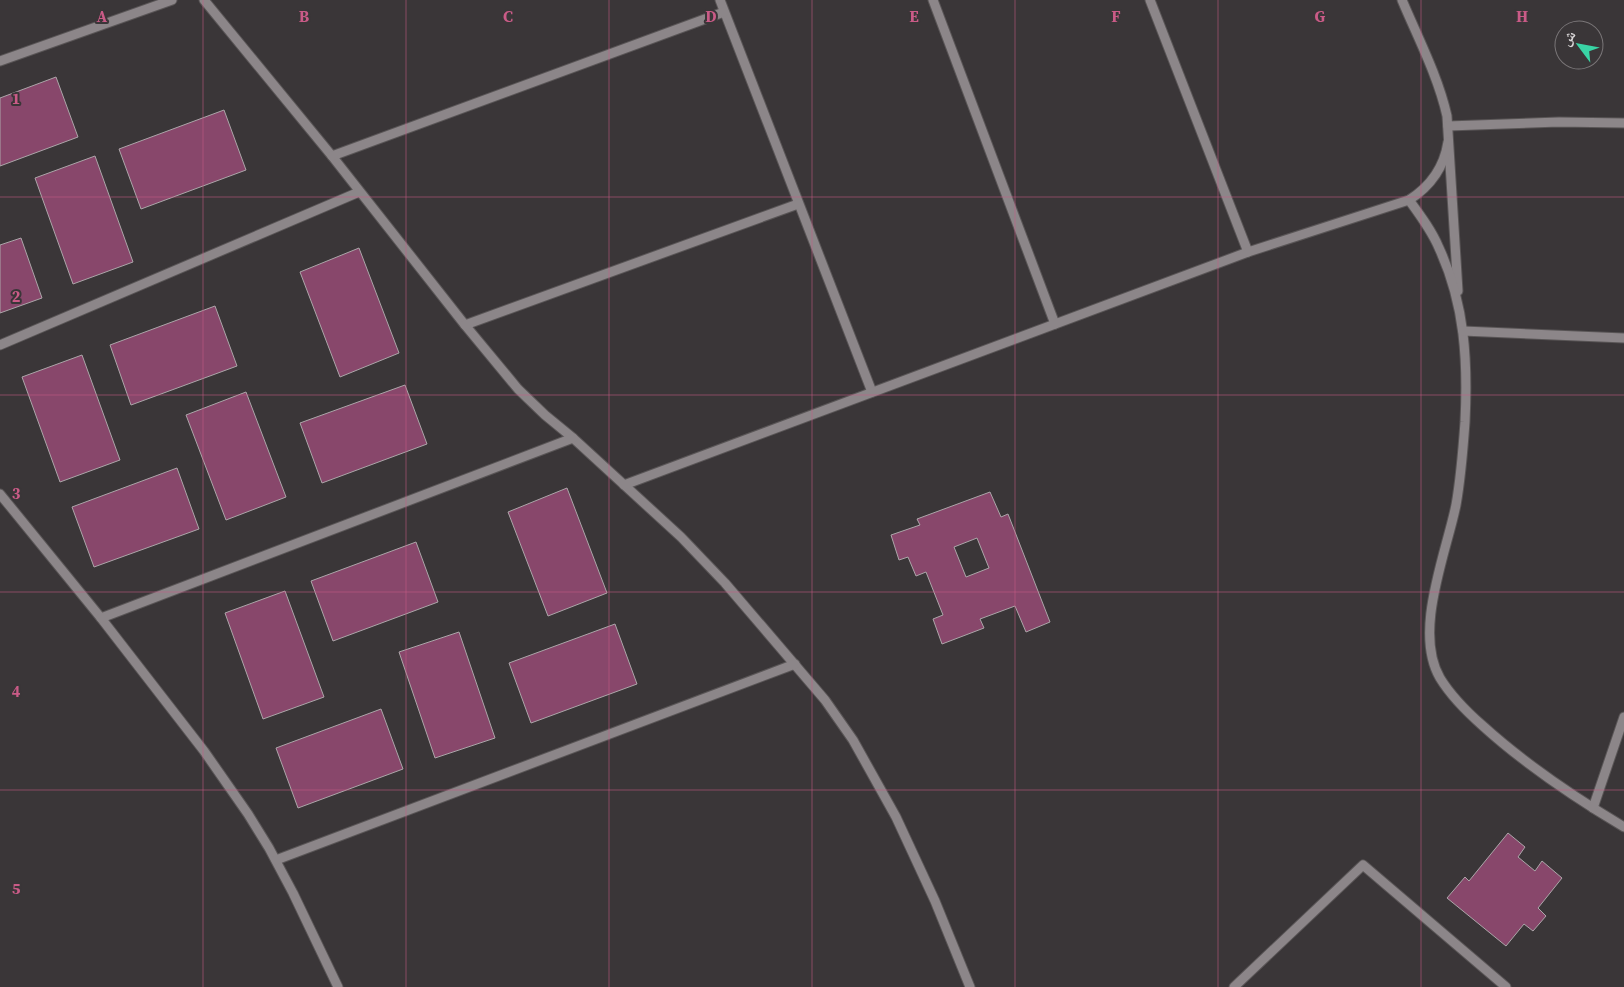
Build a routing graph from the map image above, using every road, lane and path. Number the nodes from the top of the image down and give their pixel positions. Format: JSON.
{"nodes":[{"id":1,"x":172,"y":0,"type":"edge"},
{"id":2,"x":204,"y":0,"type":"edge"},
{"id":3,"x":720,"y":0,"type":"edge"},
{"id":4,"x":934,"y":0,"type":"edge"},
{"id":5,"x":1150,"y":0,"type":"edge"},
{"id":6,"x":1402,"y":0,"type":"edge"},
{"id":7,"x":724,"y":12,"type":"junction"},
{"id":8,"x":0,"y":61,"type":"edge"},
{"id":9,"x":1624,"y":123,"type":"edge"},
{"id":10,"x":1448,"y":126,"type":"junction"},
{"id":11,"x":1448,"y":142,"type":"junction"},
{"id":12,"x":332,"y":156,"type":"junction"},
{"id":13,"x":360,"y":192,"type":"junction"},
{"id":14,"x":1409,"y":200,"type":"junction"},
{"id":15,"x":798,"y":204,"type":"junction"},
{"id":16,"x":1248,"y":252,"type":"junction"},
{"id":17,"x":1459,"y":309,"type":"junction"},
{"id":18,"x":1055,"y":324,"type":"junction"},
{"id":19,"x":464,"y":325,"type":"junction"},
{"id":20,"x":1463,"y":331,"type":"junction"},
{"id":21,"x":1624,"y":338,"type":"edge"},
{"id":22,"x":0,"y":344,"type":"edge"},
{"id":23,"x":872,"y":392,"type":"junction"},
{"id":24,"x":573,"y":438,"type":"junction"},
{"id":25,"x":624,"y":485,"type":"junction"},
{"id":26,"x":0,"y":494,"type":"edge"},
{"id":27,"x":101,"y":618,"type":"junction"},
{"id":28,"x":795,"y":664,"type":"junction"},
{"id":29,"x":1624,"y":717,"type":"edge"},
{"id":30,"x":1593,"y":808,"type":"junction"},
{"id":31,"x":1624,"y":828,"type":"edge"},
{"id":32,"x":276,"y":860,"type":"junction"},
{"id":33,"x":338,"y":987,"type":"edge"},
{"id":34,"x":970,"y":987,"type":"edge"},
{"id":35,"x":1234,"y":987,"type":"edge"},
{"id":36,"x":1506,"y":987,"type":"edge"}],
"edges":[{"from":1,"to":8,"type":"street"},
{"from":2,"to":12,"type":"street"},
{"from":3,"to":7,"type":"street"},
{"from":4,"to":18,"type":"street"},
{"from":5,"to":16,"type":"street"},
{"from":6,"to":10,"type":"street"},
{"from":7,"to":12,"type":"street"},
{"from":7,"to":15,"type":"street"},
{"from":9,"to":10,"type":"street"},
{"from":10,"to":11,"type":"street"},
{"from":11,"to":14,"type":"street"},
{"from":11,"to":17,"type":"street"},
{"from":12,"to":13,"type":"street"},
{"from":13,"to":19,"type":"street"},
{"from":13,"to":22,"type":"street"},
{"from":14,"to":16,"type":"street"},
{"from":14,"to":17,"type":"street"},
{"from":15,"to":19,"type":"street"},
{"from":15,"to":23,"type":"street"},
{"from":16,"to":18,"type":"street"},
{"from":17,"to":20,"type":"street"},
{"from":18,"to":23,"type":"street"},
{"from":19,"to":24,"type":"street"},
{"from":20,"to":21,"type":"street"},
{"from":20,"to":30,"type":"street"},
{"from":23,"to":25,"type":"street"},
{"from":24,"to":25,"type":"street"},
{"from":24,"to":27,"type":"street"},
{"from":25,"to":28,"type":"street"},
{"from":26,"to":27,"type":"street"},
{"from":27,"to":32,"type":"street"},
{"from":28,"to":32,"type":"street"},
{"from":28,"to":34,"type":"street"},
{"from":29,"to":30,"type":"street"},
{"from":30,"to":31,"type":"street"},
{"from":32,"to":33,"type":"street"},
{"from":35,"to":36,"type":"street"}]}
